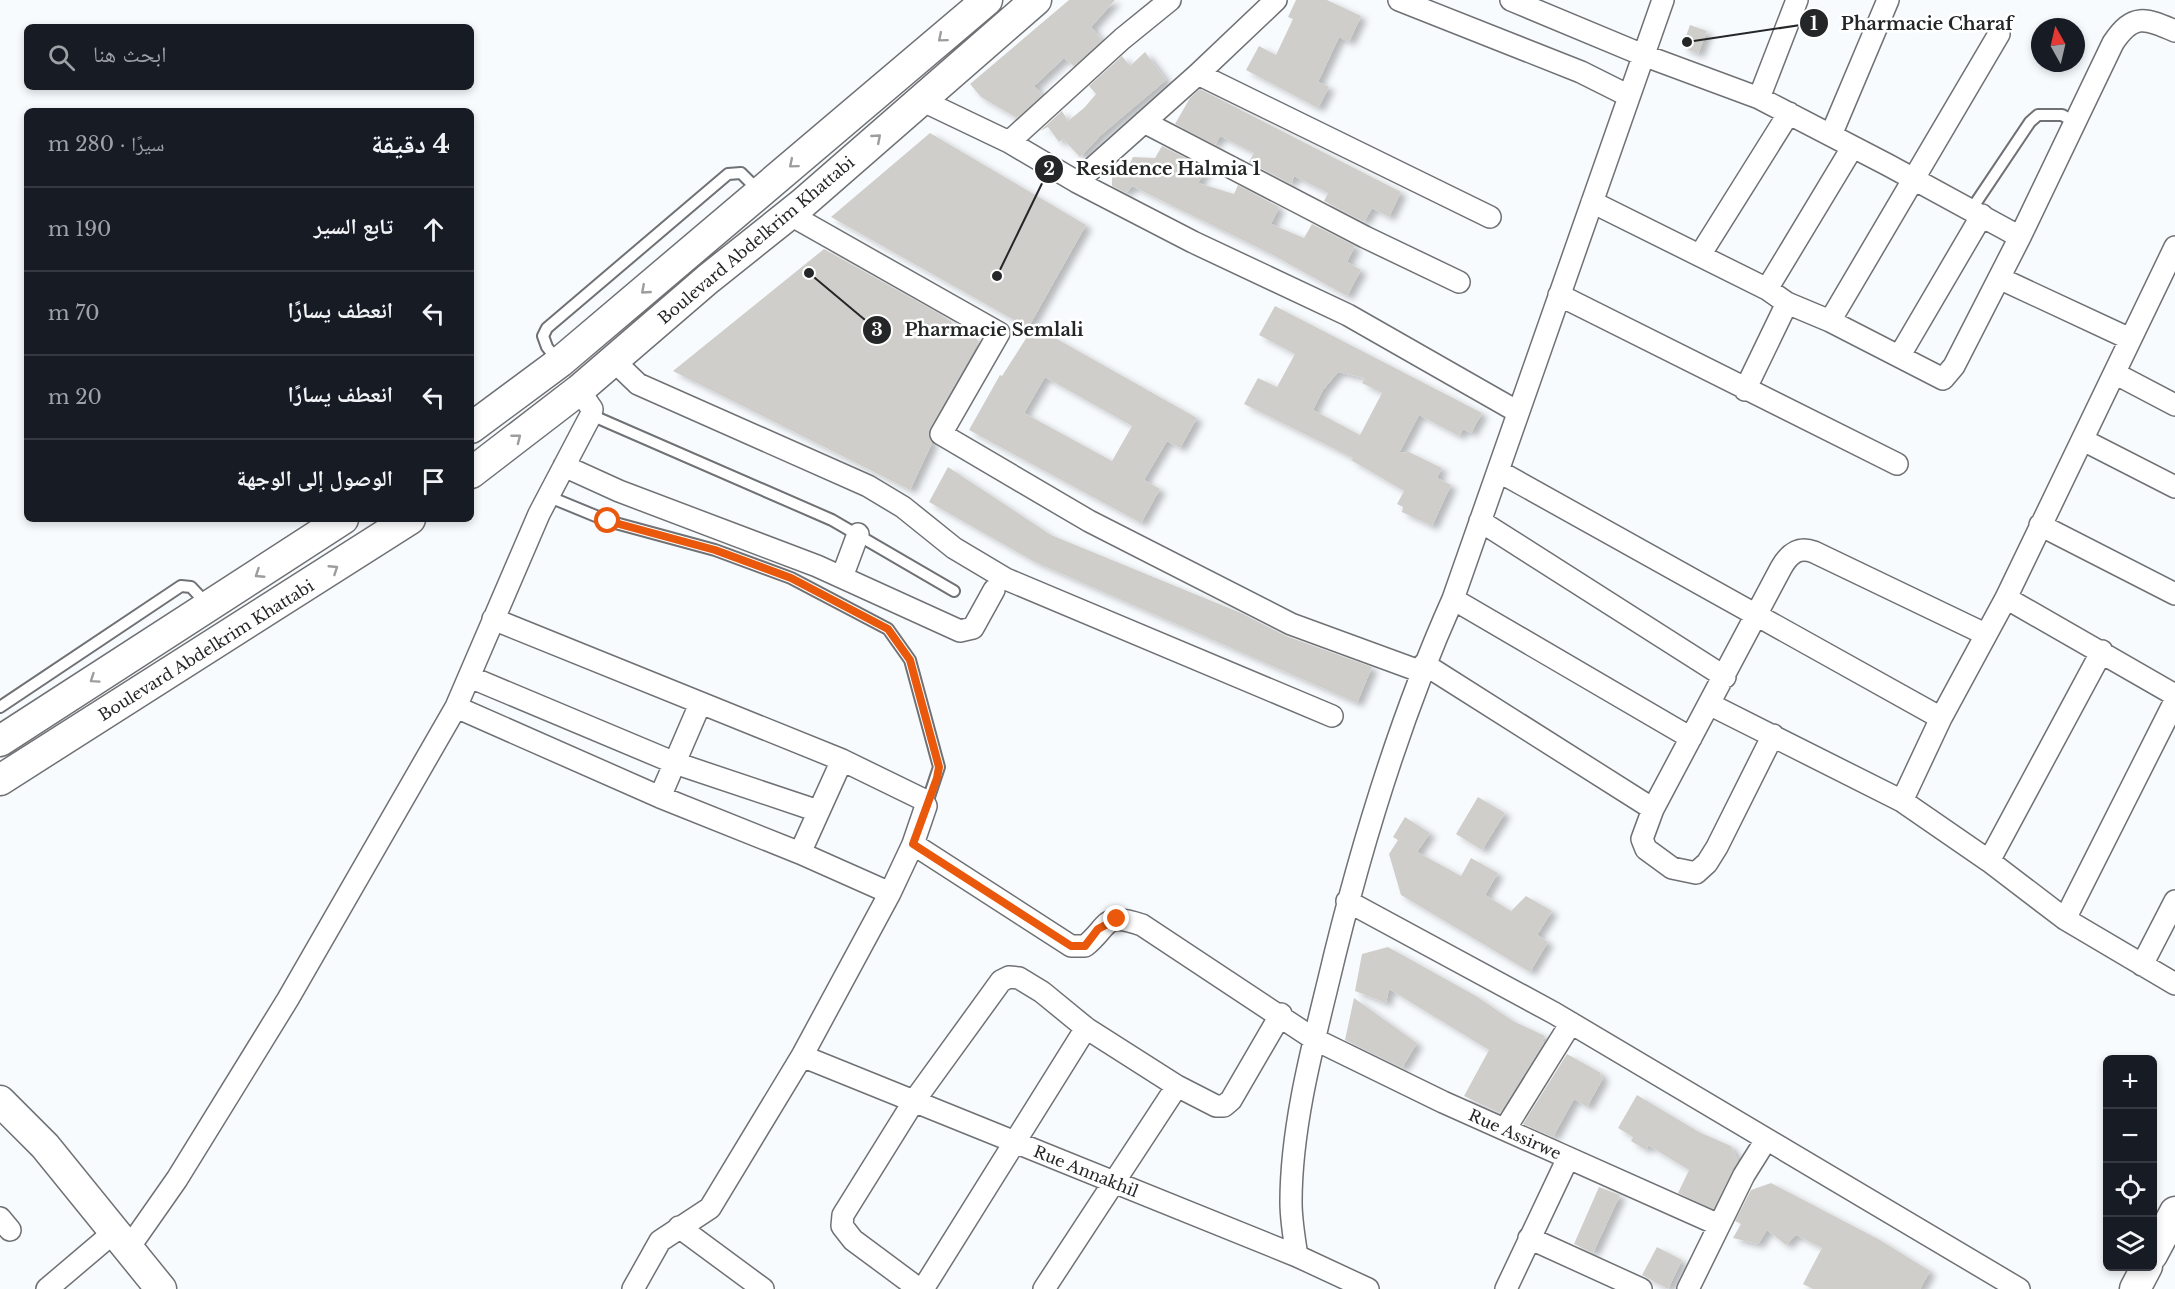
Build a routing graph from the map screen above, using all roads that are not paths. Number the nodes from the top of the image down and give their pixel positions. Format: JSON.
{"nodes":[{"id":1,"x":987,"y":0,"type":"edge"},
{"id":2,"x":1026,"y":0,"type":"edge"},
{"id":3,"x":1036,"y":0,"type":"edge"},
{"id":4,"x":1170,"y":0,"type":"edge"},
{"id":5,"x":1399,"y":0,"type":"edge"},
{"id":6,"x":1511,"y":0,"type":"edge"},
{"id":7,"x":1663,"y":0,"type":"edge"},
{"id":8,"x":1797,"y":0,"type":"edge"},
{"id":9,"x":1888,"y":0,"type":"edge"},
{"id":10,"x":1269,"y":2,"type":"edge"},
{"id":11,"x":2175,"y":31,"type":"edge"},
{"id":12,"x":1999,"y":34,"type":"dead end"},
{"id":13,"x":991,"y":39,"type":"junction"},
{"id":14,"x":1643,"y":56,"type":"junction"},
{"id":15,"x":1198,"y":74,"type":"junction"},
{"id":16,"x":1629,"y":96,"type":"junction"},
{"id":17,"x":1759,"y":98,"type":"junction"},
{"id":18,"x":921,"y":100,"type":"junction"},
{"id":19,"x":1789,"y":114,"type":"junction"},
{"id":20,"x":1144,"y":122,"type":"junction"},
{"id":21,"x":2075,"y":122,"type":"junction"},
{"id":22,"x":1831,"y":135,"type":"junction"},
{"id":23,"x":1009,"y":142,"type":"junction"},
{"id":24,"x":1852,"y":148,"type":"junction"},
{"id":25,"x":1914,"y":180,"type":"junction"},
{"id":26,"x":1077,"y":182,"type":"junction"},
{"id":27,"x":1592,"y":202,"type":"junction"},
{"id":28,"x":1976,"y":213,"type":"junction"},
{"id":29,"x":789,"y":214,"type":"junction"},
{"id":30,"x":1490,"y":217,"type":"dead end"},
{"id":31,"x":2020,"y":237,"type":"junction"},
{"id":32,"x":2175,"y":246,"type":"edge"},
{"id":33,"x":1700,"y":255,"type":"junction"},
{"id":34,"x":1999,"y":278,"type":"junction"},
{"id":35,"x":1459,"y":282,"type":"dead end"},
{"id":36,"x":1767,"y":289,"type":"junction"},
{"id":37,"x":1559,"y":295,"type":"junction"},
{"id":38,"x":1787,"y":303,"type":"junction"},
{"id":39,"x":1830,"y":321,"type":"junction"},
{"id":40,"x":2130,"y":339,"type":"junction"},
{"id":41,"x":1900,"y":355,"type":"junction"},
{"id":42,"x":613,"y":360,"type":"junction"},
{"id":43,"x":2116,"y":374,"type":"junction"},
{"id":44,"x":1745,"y":390,"type":"junction"},
{"id":45,"x":585,"y":403,"type":"junction"},
{"id":46,"x":2175,"y":405,"type":"edge"},
{"id":47,"x":1518,"y":412,"type":"junction"},
{"id":48,"x":474,"y":426,"type":"edge"},
{"id":49,"x":2083,"y":440,"type":"junction"},
{"id":50,"x":1897,"y":464,"type":"dead end"},
{"id":51,"x":564,"y":466,"type":"junction"},
{"id":52,"x":474,"y":471,"type":"edge"},
{"id":53,"x":1498,"y":471,"type":"junction"},
{"id":54,"x":2175,"y":487,"type":"edge"},
{"id":55,"x":547,"y":496,"type":"junction"},
{"id":56,"x":1480,"y":521,"type":"junction"},
{"id":57,"x":338,"y":522,"type":"edge"},
{"id":58,"x":405,"y":522,"type":"edge"},
{"id":59,"x":2040,"y":525,"type":"junction"},
{"id":60,"x":858,"y":534,"type":"junction"},
{"id":61,"x":842,"y":577,"type":"junction"},
{"id":62,"x":994,"y":590,"type":"dead end"},
{"id":63,"x":954,"y":591,"type":"dead end"},
{"id":64,"x":2175,"y":594,"type":"edge"},
{"id":65,"x":2006,"y":598,"type":"junction"},
{"id":66,"x":1453,"y":599,"type":"junction"},
{"id":67,"x":209,"y":606,"type":"junction"},
{"id":68,"x":1757,"y":614,"type":"junction"},
{"id":69,"x":493,"y":619,"type":"junction"},
{"id":70,"x":1986,"y":634,"type":"junction"},
{"id":71,"x":2102,"y":651,"type":"junction"},
{"id":72,"x":1423,"y":668,"type":"junction"},
{"id":73,"x":470,"y":677,"type":"junction"},
{"id":74,"x":1725,"y":677,"type":"junction"},
{"id":75,"x":2175,"y":695,"type":"edge"},
{"id":76,"x":2175,"y":701,"type":"edge"},
{"id":77,"x":700,"y":704,"type":"junction"},
{"id":78,"x":1709,"y":704,"type":"junction"},
{"id":79,"x":0,"y":707,"type":"edge"},
{"id":80,"x":456,"y":707,"type":"junction"},
{"id":81,"x":1332,"y":716,"type":"dead end"},
{"id":82,"x":1941,"y":718,"type":"junction"},
{"id":83,"x":29,"y":722,"type":"junction"},
{"id":84,"x":1773,"y":735,"type":"junction"},
{"id":85,"x":1690,"y":738,"type":"junction"},
{"id":86,"x":0,"y":741,"type":"edge"},
{"id":87,"x":47,"y":750,"type":"junction"},
{"id":88,"x":842,"y":760,"type":"junction"},
{"id":89,"x":675,"y":763,"type":"junction"},
{"id":90,"x":0,"y":780,"type":"edge"},
{"id":91,"x":660,"y":797,"type":"junction"},
{"id":92,"x":1902,"y":801,"type":"junction"},
{"id":93,"x":926,"y":806,"type":"junction"},
{"id":94,"x":1653,"y":809,"type":"junction"},
{"id":95,"x":818,"y":812,"type":"junction"},
{"id":96,"x":913,"y":844,"type":"junction"},
{"id":97,"x":801,"y":853,"type":"junction"},
{"id":98,"x":1989,"y":861,"type":"junction"},
{"id":99,"x":890,"y":893,"type":"junction"},
{"id":100,"x":1347,"y":901,"type":"junction"},
{"id":101,"x":2175,"y":902,"type":"edge"},
{"id":102,"x":2065,"y":919,"type":"junction"},
{"id":103,"x":2142,"y":965,"type":"junction"},
{"id":104,"x":2175,"y":984,"type":"edge"},
{"id":105,"x":1281,"y":1014,"type":"junction"},
{"id":106,"x":1571,"y":1023,"type":"junction"},
{"id":107,"x":1086,"y":1028,"type":"junction"},
{"id":108,"x":1314,"y":1039,"type":"junction"},
{"id":109,"x":802,"y":1056,"type":"junction"},
{"id":110,"x":1177,"y":1086,"type":"junction"},
{"id":111,"x":0,"y":1101,"type":"edge"},
{"id":112,"x":914,"y":1101,"type":"junction"},
{"id":113,"x":1505,"y":1129,"type":"junction"},
{"id":114,"x":1766,"y":1140,"type":"junction"},
{"id":115,"x":1013,"y":1142,"type":"junction"},
{"id":116,"x":1568,"y":1158,"type":"junction"},
{"id":117,"x":1113,"y":1182,"type":"junction"},
{"id":118,"x":2175,"y":1212,"type":"edge"},
{"id":119,"x":1719,"y":1225,"type":"junction"},
{"id":120,"x":679,"y":1227,"type":"junction"},
{"id":121,"x":1529,"y":1238,"type":"junction"},
{"id":122,"x":120,"y":1241,"type":"junction"},
{"id":123,"x":2157,"y":1246,"type":"edge"},
{"id":124,"x":1297,"y":1256,"type":"junction"},
{"id":125,"x":2144,"y":1271,"type":"edge"},
{"id":126,"x":1345,"y":1284,"type":"edge"},
{"id":127,"x":47,"y":1289,"type":"edge"},
{"id":128,"x":160,"y":1289,"type":"edge"},
{"id":129,"x":633,"y":1289,"type":"edge"},
{"id":130,"x":763,"y":1289,"type":"edge"},
{"id":131,"x":921,"y":1289,"type":"edge"},
{"id":132,"x":1044,"y":1289,"type":"edge"},
{"id":133,"x":1368,"y":1289,"type":"edge"},
{"id":134,"x":1506,"y":1289,"type":"edge"},
{"id":135,"x":1641,"y":1289,"type":"edge"},
{"id":136,"x":1688,"y":1289,"type":"edge"},
{"id":137,"x":2019,"y":1289,"type":"edge"},
{"id":138,"x":2135,"y":1289,"type":"edge"}],
"edges":[{"from":1,"to":48,"type":"street","name":"Boulevard Abdelkrim Khattabi","one_way":true},
{"from":2,"to":13,"type":"street"},
{"from":3,"to":13,"type":"street","name":"Boulevard Abdelkrim Khattabi"},
{"from":4,"to":23,"type":"street"},
{"from":5,"to":16,"type":"street"},
{"from":6,"to":14,"type":"street"},
{"from":7,"to":14,"type":"street"},
{"from":8,"to":17,"type":"street"},
{"from":9,"to":22,"type":"street"},
{"from":10,"to":15,"type":"street"},
{"from":11,"to":21,"type":"street"},
{"from":12,"to":25,"type":"street"},
{"from":13,"to":18,"type":"street","name":"Boulevard Abdelkrim Khattabi"},
{"from":14,"to":16,"type":"street"},
{"from":14,"to":17,"type":"street"},
{"from":15,"to":20,"type":"street"},
{"from":15,"to":30,"type":"street"},
{"from":16,"to":27,"type":"street"},
{"from":17,"to":19,"type":"street"},
{"from":18,"to":23,"type":"street"},
{"from":29,"to":18,"type":"street","name":"Boulevard Abdelkrim Khattabi","one_way":true},
{"from":19,"to":22,"type":"street"},
{"from":19,"to":33,"type":"street"},
{"from":20,"to":26,"type":"street"},
{"from":20,"to":35,"type":"street"},
{"from":21,"to":28,"type":"lane"},
{"from":21,"to":31,"type":"street"},
{"from":22,"to":24,"type":"street"},
{"from":23,"to":26,"type":"street"},
{"from":24,"to":25,"type":"street"},
{"from":24,"to":36,"type":"street"},
{"from":25,"to":28,"type":"street"},
{"from":25,"to":39,"type":"street"},
{"from":26,"to":47,"type":"street"},
{"from":27,"to":33,"type":"street"},
{"from":27,"to":37,"type":"street"},
{"from":28,"to":31,"type":"street"},
{"from":28,"to":41,"type":"street"},
{"from":29,"to":42,"type":"street","name":"Boulevard Abdelkrim Khattabi"},
{"from":29,"to":72,"type":"street"},
{"from":31,"to":34,"type":"street"},
{"from":32,"to":40,"type":"street"},
{"from":33,"to":36,"type":"street"},
{"from":34,"to":40,"type":"street"},
{"from":34,"to":41,"type":"street"},
{"from":36,"to":38,"type":"street"},
{"from":37,"to":44,"type":"street"},
{"from":37,"to":47,"type":"street"},
{"from":38,"to":39,"type":"street"},
{"from":38,"to":44,"type":"street"},
{"from":39,"to":41,"type":"street"},
{"from":40,"to":43,"type":"street"},
{"from":42,"to":45,"type":"street","name":"Boulevard Abdelkrim Khattabi"},
{"from":42,"to":81,"type":"street"},
{"from":43,"to":46,"type":"street"},
{"from":43,"to":49,"type":"street"},
{"from":44,"to":50,"type":"street"},
{"from":45,"to":51,"type":"street"},
{"from":52,"to":45,"type":"street","name":"Boulevard Abdelkrim Khattabi","one_way":true},
{"from":45,"to":60,"type":"lane"},
{"from":47,"to":53,"type":"street"},
{"from":49,"to":54,"type":"street"},
{"from":49,"to":59,"type":"street"},
{"from":51,"to":55,"type":"street"},
{"from":51,"to":61,"type":"street"},
{"from":53,"to":56,"type":"street"},
{"from":53,"to":68,"type":"street"},
{"from":55,"to":69,"type":"street"},
{"from":55,"to":93,"type":"lane"},
{"from":56,"to":66,"type":"street"},
{"from":56,"to":74,"type":"street"},
{"from":57,"to":67,"type":"street","one_way":true},
{"from":87,"to":58,"type":"street","name":"Boulevard Abdelkrim Khattabi","one_way":true},
{"from":59,"to":64,"type":"street"},
{"from":59,"to":65,"type":"street"},
{"from":60,"to":61,"type":"street"},
{"from":60,"to":63,"type":"lane"},
{"from":61,"to":62,"type":"street"},
{"from":65,"to":70,"type":"street"},
{"from":65,"to":71,"type":"street"},
{"from":66,"to":72,"type":"street"},
{"from":66,"to":85,"type":"street"},
{"from":67,"to":79,"type":"lane"},
{"from":67,"to":83,"type":"street","one_way":true},
{"from":68,"to":70,"type":"street"},
{"from":68,"to":74,"type":"street"},
{"from":68,"to":82,"type":"street"},
{"from":69,"to":73,"type":"street"},
{"from":69,"to":77,"type":"street"},
{"from":70,"to":82,"type":"street"},
{"from":71,"to":75,"type":"street"},
{"from":71,"to":98,"type":"street"},
{"from":72,"to":94,"type":"street"},
{"from":72,"to":100,"type":"street"},
{"from":73,"to":80,"type":"street"},
{"from":73,"to":89,"type":"street"},
{"from":74,"to":78,"type":"street"},
{"from":76,"to":102,"type":"street"},
{"from":77,"to":88,"type":"street"},
{"from":77,"to":89,"type":"street"},
{"from":78,"to":84,"type":"street"},
{"from":78,"to":85,"type":"street"},
{"from":80,"to":91,"type":"street"},
{"from":80,"to":122,"type":"street"},
{"from":82,"to":92,"type":"street"},
{"from":83,"to":86,"type":"street"},
{"from":83,"to":87,"type":"street"},
{"from":84,"to":92,"type":"street"},
{"from":84,"to":94,"type":"street"},
{"from":85,"to":94,"type":"street"},
{"from":87,"to":90,"type":"street","name":"Boulevard Abdelkrim Khattabi"},
{"from":88,"to":93,"type":"street"},
{"from":88,"to":95,"type":"street"},
{"from":89,"to":91,"type":"street"},
{"from":89,"to":95,"type":"street"},
{"from":91,"to":97,"type":"street"},
{"from":92,"to":98,"type":"street"},
{"from":93,"to":96,"type":"street"},
{"from":95,"to":97,"type":"street"},
{"from":96,"to":99,"type":"street"},
{"from":96,"to":105,"type":"street","name":"Rue Assirwe"},
{"from":97,"to":99,"type":"street"},
{"from":98,"to":102,"type":"street"},
{"from":99,"to":109,"type":"street"},
{"from":100,"to":106,"type":"street"},
{"from":100,"to":108,"type":"street"},
{"from":101,"to":103,"type":"street"},
{"from":102,"to":103,"type":"street"},
{"from":103,"to":104,"type":"street"},
{"from":105,"to":108,"type":"street","name":"Rue Assirwe"},
{"from":105,"to":110,"type":"street"},
{"from":106,"to":113,"type":"street"},
{"from":106,"to":114,"type":"street"},
{"from":107,"to":110,"type":"street"},
{"from":107,"to":112,"type":"street"},
{"from":107,"to":115,"type":"street"},
{"from":108,"to":113,"type":"street","name":"Rue Assirwe"},
{"from":108,"to":124,"type":"street"},
{"from":109,"to":112,"type":"street","name":"Rue Annakhil"},
{"from":109,"to":120,"type":"street"},
{"from":110,"to":117,"type":"street"},
{"from":111,"to":122,"type":"street"},
{"from":112,"to":115,"type":"street","name":"Rue Annakhil"},
{"from":112,"to":131,"type":"street"},
{"from":113,"to":116,"type":"street","name":"Rue Assirwe"},
{"from":114,"to":119,"type":"street"},
{"from":114,"to":137,"type":"street"},
{"from":115,"to":117,"type":"street","name":"Rue Annakhil"},
{"from":115,"to":131,"type":"street"},
{"from":116,"to":119,"type":"street","name":"Rue Assirwe"},
{"from":116,"to":121,"type":"street"},
{"from":117,"to":124,"type":"street","name":"Rue Annakhil"},
{"from":117,"to":132,"type":"street"},
{"from":118,"to":123,"type":"street"},
{"from":119,"to":136,"type":"street"},
{"from":120,"to":129,"type":"street"},
{"from":120,"to":130,"type":"street"},
{"from":121,"to":134,"type":"street"},
{"from":121,"to":135,"type":"street"},
{"from":122,"to":127,"type":"street"},
{"from":122,"to":128,"type":"street"},
{"from":124,"to":126,"type":"street","name":"Rue Annakhil"},
{"from":125,"to":138,"type":"street"},
{"from":126,"to":133,"type":"street","name":"Rue Annakhil"}]}
